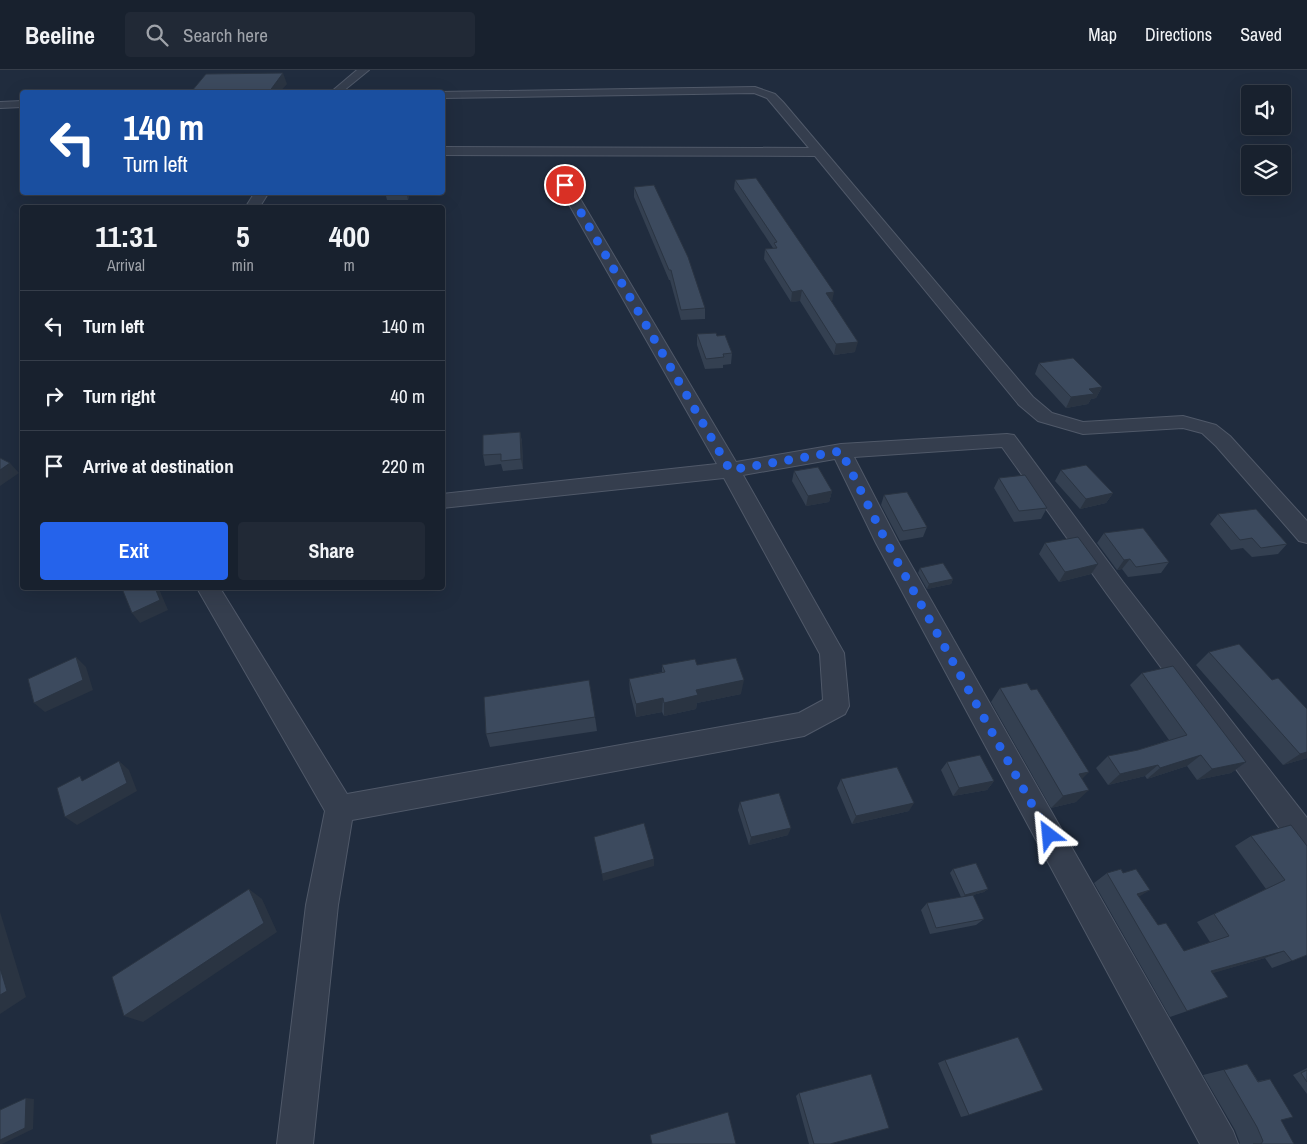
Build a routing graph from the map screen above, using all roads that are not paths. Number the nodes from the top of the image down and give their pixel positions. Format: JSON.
{"nodes":[{"id":1,"x":364,"y":70,"type":"edge"},
{"id":2,"x":339,"y":90,"type":"edge"},
{"id":3,"x":445,"y":95,"type":"edge"},
{"id":4,"x":20,"y":104,"type":"edge"},
{"id":5,"x":0,"y":105,"type":"edge"},
{"id":6,"x":445,"y":151,"type":"edge"},
{"id":7,"x":819,"y":152,"type":"junction"},
{"id":8,"x":565,"y":185,"type":"dead end"},
{"id":9,"x":841,"y":451,"type":"junction"},
{"id":10,"x":730,"y":470,"type":"junction"},
{"id":11,"x":445,"y":501,"type":"edge"},
{"id":12,"x":1307,"y":535,"type":"edge"},
{"id":13,"x":209,"y":590,"type":"edge"},
{"id":14,"x":340,"y":808,"type":"junction"},
{"id":15,"x":1307,"y":842,"type":"edge"},
{"id":16,"x":295,"y":1144,"type":"edge"},
{"id":17,"x":1220,"y":1144,"type":"edge"}],
"edges":[{"from":1,"to":2,"type":"street"},
{"from":3,"to":7,"type":"street"},
{"from":4,"to":5,"type":"street"},
{"from":6,"to":7,"type":"street"},
{"from":7,"to":12,"type":"street"},
{"from":8,"to":10,"type":"street"},
{"from":9,"to":10,"type":"street"},
{"from":9,"to":15,"type":"street"},
{"from":9,"to":17,"type":"street"},
{"from":10,"to":11,"type":"street"},
{"from":10,"to":14,"type":"street"},
{"from":13,"to":14,"type":"street"},
{"from":14,"to":16,"type":"street"}]}
